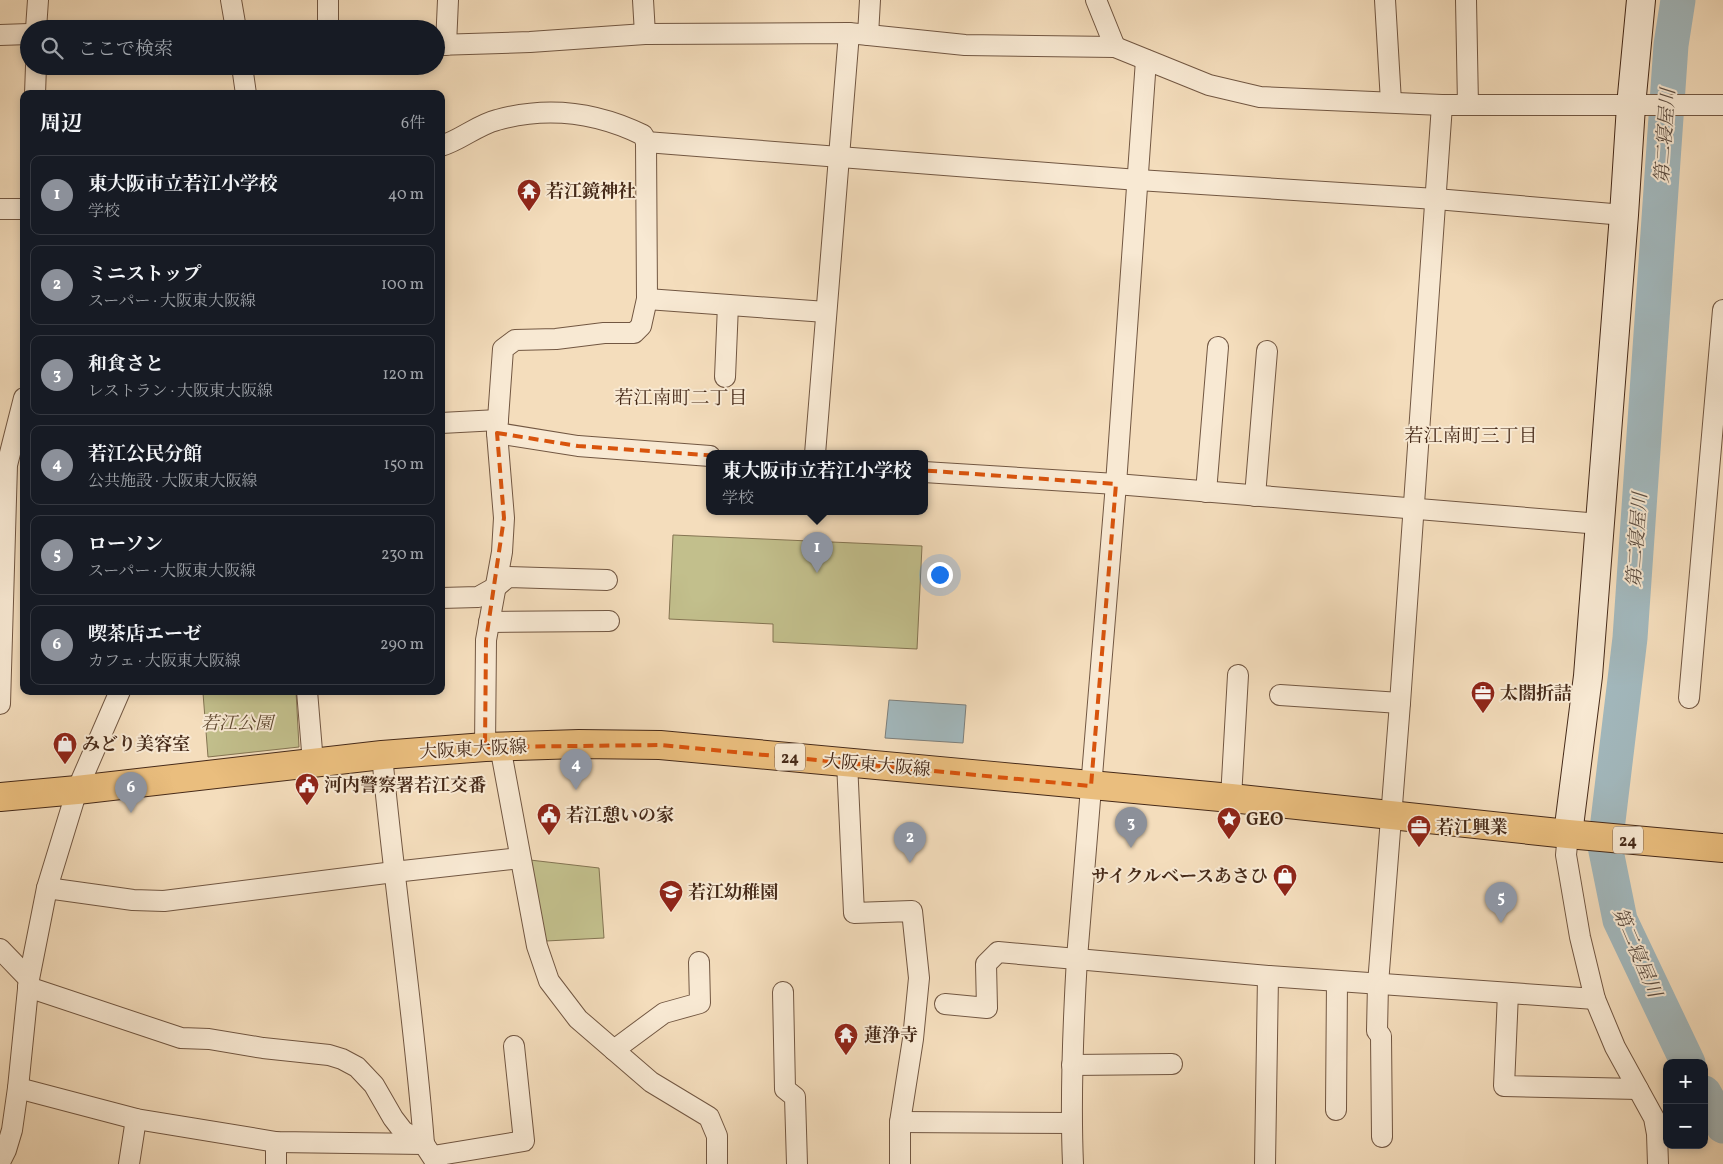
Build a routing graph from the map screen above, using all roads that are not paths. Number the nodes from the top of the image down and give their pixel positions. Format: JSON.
{"nodes":[{"id":1,"x":38,"y":0,"type":"edge"},
{"id":2,"x":231,"y":0,"type":"edge"},
{"id":3,"x":328,"y":0,"type":"edge"},
{"id":4,"x":448,"y":0,"type":"edge"},
{"id":5,"x":643,"y":0,"type":"edge"},
{"id":6,"x":870,"y":0,"type":"edge"},
{"id":7,"x":1096,"y":0,"type":"edge"},
{"id":8,"x":1385,"y":0,"type":"edge"},
{"id":9,"x":1466,"y":0,"type":"edge"},
{"id":10,"x":1642,"y":0,"type":"edge"},
{"id":11,"x":37,"y":20,"type":"edge"},
{"id":12,"x":234,"y":20,"type":"edge"},
{"id":13,"x":328,"y":20,"type":"edge"},
{"id":14,"x":445,"y":20,"type":"edge"},
{"id":15,"x":20,"y":34,"type":"edge"},
{"id":16,"x":645,"y":34,"type":"junction"},
{"id":17,"x":858,"y":34,"type":"junction"},
{"id":18,"x":0,"y":35,"type":"edge"},
{"id":19,"x":445,"y":45,"type":"edge"},
{"id":20,"x":1115,"y":47,"type":"junction"},
{"id":21,"x":1146,"y":60,"type":"junction"},
{"id":22,"x":36,"y":75,"type":"edge"},
{"id":23,"x":243,"y":75,"type":"edge"},
{"id":24,"x":36,"y":90,"type":"edge"},
{"id":25,"x":245,"y":90,"type":"edge"},
{"id":26,"x":1391,"y":102,"type":"junction"},
{"id":27,"x":1442,"y":105,"type":"junction"},
{"id":28,"x":1468,"y":105,"type":"junction"},
{"id":29,"x":1723,"y":105,"type":"edge"},
{"id":30,"x":1631,"y":106,"type":"junction"},
{"id":31,"x":646,"y":142,"type":"junction"},
{"id":32,"x":445,"y":144,"type":"edge"},
{"id":33,"x":838,"y":158,"type":"junction"},
{"id":34,"x":1138,"y":180,"type":"junction"},
{"id":35,"x":1436,"y":199,"type":"junction"},
{"id":36,"x":0,"y":209,"type":"edge"},
{"id":37,"x":20,"y":209,"type":"edge"},
{"id":38,"x":1624,"y":215,"type":"junction"},
{"id":39,"x":647,"y":299,"type":"junction"},
{"id":40,"x":728,"y":305,"type":"junction"},
{"id":41,"x":1723,"y":310,"type":"edge"},
{"id":42,"x":826,"y":312,"type":"junction"},
{"id":43,"x":1218,"y":347,"type":"dead end"},
{"id":44,"x":1267,"y":351,"type":"dead end"},
{"id":45,"x":724,"y":377,"type":"dead end"},
{"id":46,"x":20,"y":414,"type":"edge"},
{"id":47,"x":445,"y":423,"type":"edge"},
{"id":48,"x":497,"y":427,"type":"junction"},
{"id":49,"x":815,"y":450,"type":"edge"},
{"id":50,"x":706,"y":456,"type":"edge"},
{"id":51,"x":928,"y":472,"type":"edge"},
{"id":52,"x":1116,"y":484,"type":"junction"},
{"id":53,"x":9,"y":485,"type":"edge"},
{"id":54,"x":1206,"y":492,"type":"junction"},
{"id":55,"x":1255,"y":496,"type":"junction"},
{"id":56,"x":1412,"y":510,"type":"junction"},
{"id":57,"x":1600,"y":524,"type":"junction"},
{"id":58,"x":607,"y":580,"type":"dead end"},
{"id":59,"x":496,"y":587,"type":"junction"},
{"id":60,"x":445,"y":598,"type":"edge"},
{"id":61,"x":609,"y":621,"type":"dead end"},
{"id":62,"x":490,"y":622,"type":"junction"},
{"id":63,"x":1238,"y":675,"type":"dead end"},
{"id":64,"x":118,"y":695,"type":"edge"},
{"id":65,"x":307,"y":695,"type":"edge"},
{"id":66,"x":1280,"y":695,"type":"dead end"},
{"id":67,"x":1689,"y":698,"type":"dead end"},
{"id":68,"x":1400,"y":703,"type":"junction"},
{"id":69,"x":0,"y":704,"type":"edge"},
{"id":70,"x":492,"y":747,"type":"junction"},
{"id":71,"x":382,"y":755,"type":"junction"},
{"id":72,"x":847,"y":762,"type":"junction"},
{"id":73,"x":313,"y":763,"type":"junction"},
{"id":74,"x":1091,"y":786,"type":"junction"},
{"id":75,"x":77,"y":790,"type":"junction"},
{"id":76,"x":0,"y":797,"type":"edge"},
{"id":77,"x":1231,"y":798,"type":"junction"},
{"id":78,"x":1391,"y":814,"type":"junction"},
{"id":79,"x":1574,"y":835,"type":"junction"},
{"id":80,"x":1723,"y":848,"type":"edge"},
{"id":81,"x":520,"y":858,"type":"junction"},
{"id":82,"x":394,"y":872,"type":"junction"},
{"id":83,"x":47,"y":888,"type":"junction"},
{"id":84,"x":0,"y":949,"type":"edge"},
{"id":85,"x":1077,"y":958,"type":"junction"},
{"id":86,"x":700,"y":962,"type":"dead end"},
{"id":87,"x":1268,"y":976,"type":"junction"},
{"id":88,"x":1337,"y":981,"type":"junction"},
{"id":89,"x":29,"y":984,"type":"junction"},
{"id":90,"x":1378,"y":984,"type":"junction"},
{"id":91,"x":783,"y":992,"type":"dead end"},
{"id":92,"x":1508,"y":993,"type":"junction"},
{"id":93,"x":1595,"y":999,"type":"junction"},
{"id":94,"x":945,"y":1004,"type":"dead end"},
{"id":95,"x":514,"y":1046,"type":"dead end"},
{"id":96,"x":614,"y":1050,"type":"junction"},
{"id":97,"x":1172,"y":1064,"type":"dead end"},
{"id":98,"x":1072,"y":1065,"type":"junction"},
{"id":99,"x":18,"y":1088,"type":"junction"},
{"id":100,"x":1638,"y":1089,"type":"junction"},
{"id":101,"x":1336,"y":1110,"type":"dead end"},
{"id":102,"x":136,"y":1119,"type":"junction"},
{"id":103,"x":900,"y":1122,"type":"junction"},
{"id":104,"x":1071,"y":1123,"type":"junction"},
{"id":105,"x":1382,"y":1137,"type":"dead end"},
{"id":106,"x":276,"y":1142,"type":"junction"},
{"id":107,"x":431,"y":1155,"type":"edge"},
{"id":108,"x":0,"y":1162,"type":"edge"},
{"id":109,"x":129,"y":1164,"type":"edge"},
{"id":110,"x":276,"y":1164,"type":"edge"},
{"id":111,"x":717,"y":1164,"type":"edge"},
{"id":112,"x":796,"y":1164,"type":"edge"},
{"id":113,"x":900,"y":1164,"type":"edge"},
{"id":114,"x":1073,"y":1164,"type":"edge"},
{"id":115,"x":1264,"y":1164,"type":"edge"},
{"id":116,"x":1658,"y":1164,"type":"edge"}],
"edges":[{"from":1,"to":11,"type":"street"},
{"from":2,"to":12,"type":"street"},
{"from":3,"to":13,"type":"street"},
{"from":4,"to":14,"type":"street"},
{"from":5,"to":16,"type":"street"},
{"from":6,"to":17,"type":"street"},
{"from":7,"to":20,"type":"street"},
{"from":8,"to":26,"type":"street"},
{"from":9,"to":28,"type":"street"},
{"from":10,"to":30,"type":"street"},
{"from":15,"to":18,"type":"street"},
{"from":16,"to":17,"type":"street"},
{"from":16,"to":19,"type":"street"},
{"from":17,"to":20,"type":"street"},
{"from":17,"to":33,"type":"street"},
{"from":20,"to":21,"type":"street"},
{"from":21,"to":26,"type":"street"},
{"from":21,"to":34,"type":"street"},
{"from":22,"to":24,"type":"street"},
{"from":23,"to":25,"type":"street"},
{"from":26,"to":27,"type":"street"},
{"from":27,"to":28,"type":"street"},
{"from":27,"to":35,"type":"street"},
{"from":28,"to":30,"type":"street"},
{"from":29,"to":30,"type":"street"},
{"from":30,"to":38,"type":"street"},
{"from":31,"to":32,"type":"street"},
{"from":31,"to":33,"type":"street"},
{"from":31,"to":39,"type":"street"},
{"from":33,"to":34,"type":"street"},
{"from":33,"to":42,"type":"street"},
{"from":34,"to":35,"type":"street"},
{"from":34,"to":52,"type":"street"},
{"from":35,"to":38,"type":"street"},
{"from":35,"to":56,"type":"street"},
{"from":36,"to":37,"type":"street"},
{"from":38,"to":57,"type":"street"},
{"from":39,"to":40,"type":"street"},
{"from":39,"to":48,"type":"street"},
{"from":40,"to":42,"type":"street"},
{"from":40,"to":45,"type":"street"},
{"from":41,"to":67,"type":"street"},
{"from":42,"to":49,"type":"street"},
{"from":43,"to":54,"type":"street"},
{"from":44,"to":55,"type":"street"},
{"from":46,"to":53,"type":"street"},
{"from":47,"to":48,"type":"street"},
{"from":48,"to":50,"type":"street"},
{"from":48,"to":59,"type":"street"},
{"from":51,"to":52,"type":"street"},
{"from":52,"to":54,"type":"street"},
{"from":52,"to":74,"type":"street"},
{"from":53,"to":69,"type":"street"},
{"from":54,"to":55,"type":"street"},
{"from":55,"to":56,"type":"street"},
{"from":56,"to":57,"type":"street"},
{"from":56,"to":68,"type":"street"},
{"from":57,"to":79,"type":"street"},
{"from":58,"to":59,"type":"street"},
{"from":59,"to":60,"type":"street"},
{"from":59,"to":62,"type":"street"},
{"from":61,"to":62,"type":"street"},
{"from":62,"to":70,"type":"street"},
{"from":63,"to":77,"type":"street"},
{"from":64,"to":75,"type":"street"},
{"from":65,"to":73,"type":"street"},
{"from":66,"to":68,"type":"street"},
{"from":68,"to":78,"type":"street"},
{"from":70,"to":71,"type":"main road","name":"大阪東大阪線","number":"24"},
{"from":70,"to":72,"type":"main road","name":"大阪東大阪線","number":"24"},
{"from":70,"to":81,"type":"street"},
{"from":71,"to":73,"type":"main road","name":"大阪東大阪線","number":"24"},
{"from":71,"to":82,"type":"street"},
{"from":72,"to":74,"type":"main road","name":"大阪東大阪線","number":"24"},
{"from":72,"to":103,"type":"street"},
{"from":73,"to":75,"type":"main road","name":"大阪東大阪線","number":"24"},
{"from":74,"to":77,"type":"main road","name":"大阪東大阪線","number":"24"},
{"from":74,"to":85,"type":"street"},
{"from":75,"to":76,"type":"main road","name":"大阪東大阪線","number":"24"},
{"from":75,"to":83,"type":"street"},
{"from":77,"to":78,"type":"main road","name":"大阪東大阪線","number":"24"},
{"from":78,"to":79,"type":"main road","name":"大阪東大阪線","number":"24"},
{"from":78,"to":90,"type":"street"},
{"from":79,"to":80,"type":"main road","name":"大阪東大阪線","number":"24"},
{"from":79,"to":93,"type":"street"},
{"from":81,"to":82,"type":"street"},
{"from":81,"to":96,"type":"street"},
{"from":82,"to":83,"type":"street"},
{"from":82,"to":107,"type":"street"},
{"from":83,"to":89,"type":"street"},
{"from":84,"to":89,"type":"street"},
{"from":85,"to":87,"type":"street"},
{"from":85,"to":94,"type":"street"},
{"from":85,"to":98,"type":"street"},
{"from":86,"to":96,"type":"street"},
{"from":87,"to":88,"type":"street"},
{"from":87,"to":115,"type":"street"},
{"from":88,"to":90,"type":"street"},
{"from":88,"to":101,"type":"street"},
{"from":89,"to":99,"type":"street"},
{"from":89,"to":107,"type":"street"},
{"from":90,"to":92,"type":"street"},
{"from":90,"to":105,"type":"street"},
{"from":91,"to":112,"type":"street"},
{"from":92,"to":93,"type":"street"},
{"from":92,"to":100,"type":"street"},
{"from":93,"to":100,"type":"street"},
{"from":95,"to":107,"type":"street"},
{"from":96,"to":111,"type":"street"},
{"from":97,"to":98,"type":"street"},
{"from":98,"to":104,"type":"street"},
{"from":99,"to":102,"type":"street"},
{"from":99,"to":108,"type":"street"},
{"from":100,"to":116,"type":"street"},
{"from":102,"to":106,"type":"street"},
{"from":102,"to":109,"type":"street"},
{"from":103,"to":104,"type":"street"},
{"from":103,"to":113,"type":"street"},
{"from":104,"to":114,"type":"street"},
{"from":106,"to":107,"type":"street"},
{"from":106,"to":110,"type":"street"}]}
